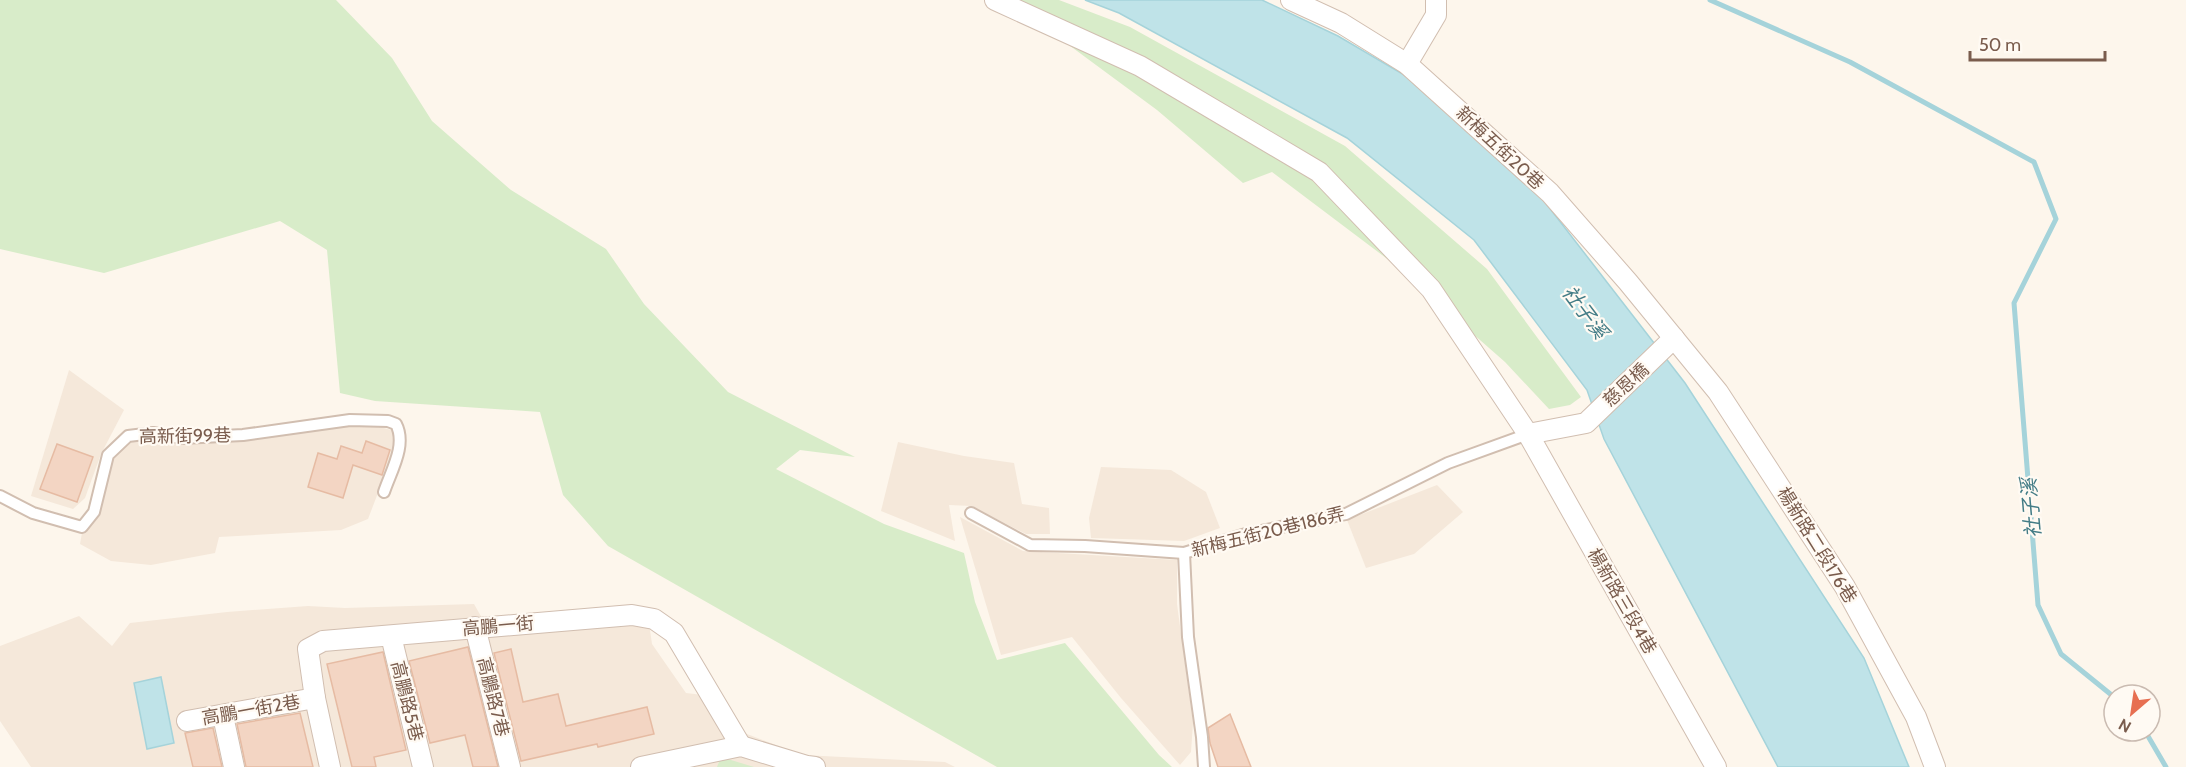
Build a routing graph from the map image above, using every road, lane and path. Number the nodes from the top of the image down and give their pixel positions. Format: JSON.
{"nodes":[{"id":1,"x":995,"y":0,"type":"edge"},
{"id":2,"x":1291,"y":0,"type":"edge"},
{"id":3,"x":1436,"y":0,"type":"edge"},
{"id":4,"x":1407,"y":64,"type":"junction"},
{"id":5,"x":1670,"y":342,"type":"junction"},
{"id":6,"x":1586,"y":423,"type":"joint"},
{"id":7,"x":1528,"y":434,"type":"junction"},
{"id":8,"x":384,"y":492,"type":"dead end"},
{"id":9,"x":0,"y":496,"type":"edge"},
{"id":10,"x":971,"y":513,"type":"dead end"},
{"id":11,"x":1184,"y":553,"type":"junction"},
{"id":12,"x":475,"y":627,"type":"junction"},
{"id":13,"x":391,"y":636,"type":"junction"},
{"id":14,"x":315,"y":698,"type":"junction"},
{"id":15,"x":223,"y":716,"type":"junction"},
{"id":16,"x":187,"y":721,"type":"dead end"},
{"id":17,"x":741,"y":746,"type":"junction"},
{"id":18,"x":698,"y":762,"type":"edge"},
{"id":19,"x":234,"y":767,"type":"edge"},
{"id":20,"x":330,"y":767,"type":"edge"},
{"id":21,"x":423,"y":767,"type":"edge"},
{"id":22,"x":510,"y":767,"type":"edge"},
{"id":23,"x":641,"y":767,"type":"edge"},
{"id":24,"x":815,"y":767,"type":"edge"},
{"id":25,"x":1204,"y":767,"type":"edge"},
{"id":26,"x":1716,"y":767,"type":"edge"},
{"id":27,"x":1935,"y":767,"type":"edge"}],
"edges":[{"from":1,"to":7,"type":"street","name":"楊新路三段4巷"},
{"from":2,"to":4,"type":"street","name":"新梅五街20巷"},
{"from":3,"to":4,"type":"street"},
{"from":4,"to":5,"type":"street","name":"新梅五街20巷"},
{"from":5,"to":6,"type":"street","name":"慈恩橋"},
{"from":5,"to":27,"type":"street","name":"楊新路二段176巷"},
{"from":6,"to":7,"type":"street","name":"新梅五街20巷186弄"},
{"from":7,"to":11,"type":"lane","name":"新梅五街20巷186弄"},
{"from":7,"to":26,"type":"street","name":"楊新路三段4巷"},
{"from":8,"to":9,"type":"lane","name":"高新街99巷"},
{"from":10,"to":11,"type":"lane"},
{"from":11,"to":25,"type":"lane","name":"新梅五街20巷186弄"},
{"from":12,"to":13,"type":"street","name":"高鵬一街"},
{"from":12,"to":17,"type":"street","name":"高鵬一街"},
{"from":12,"to":22,"type":"street","name":"高鵬路7巷"},
{"from":13,"to":14,"type":"street","name":"高鵬一街"},
{"from":13,"to":21,"type":"street","name":"高鵬路5巷"},
{"from":14,"to":15,"type":"street","name":"高鵬一街2巷"},
{"from":14,"to":20,"type":"street","name":"高鵬一街"},
{"from":15,"to":16,"type":"street","name":"高鵬一街2巷"},
{"from":15,"to":19,"type":"street"},
{"from":17,"to":18,"type":"street"},
{"from":17,"to":24,"type":"street"},
{"from":18,"to":23,"type":"street"}]}
